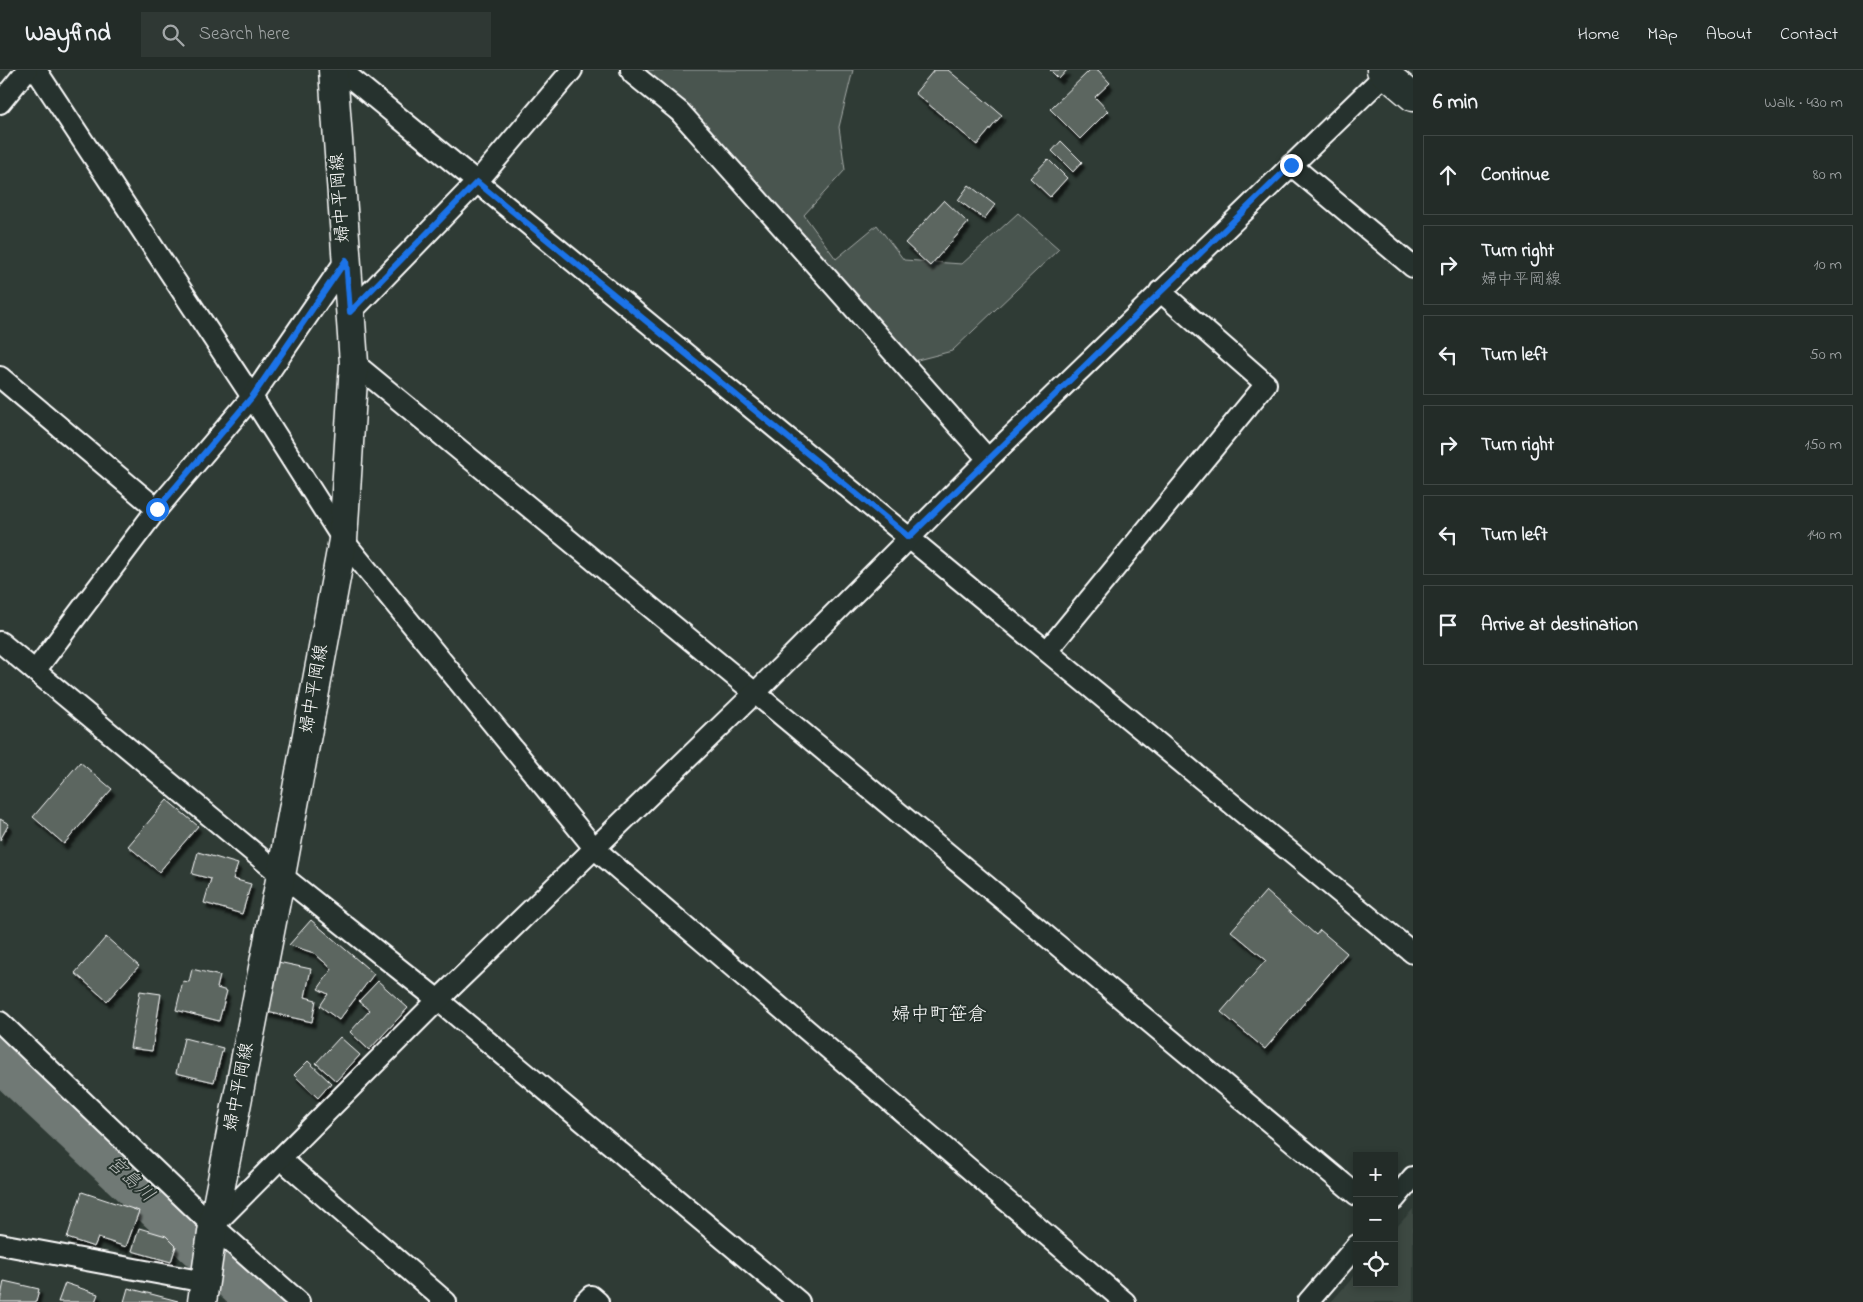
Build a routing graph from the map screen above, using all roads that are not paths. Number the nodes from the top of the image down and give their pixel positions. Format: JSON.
{"nodes":[{"id":1,"x":27,"y":70,"type":"edge"},
{"id":2,"x":36,"y":70,"type":"edge"},
{"id":3,"x":333,"y":70,"type":"edge"},
{"id":4,"x":341,"y":70,"type":"edge"},
{"id":5,"x":572,"y":70,"type":"edge"},
{"id":6,"x":631,"y":70,"type":"edge"},
{"id":7,"x":1386,"y":71,"type":"edge"},
{"id":8,"x":1413,"y":97,"type":"edge"},
{"id":9,"x":0,"y":103,"type":"edge"},
{"id":10,"x":1291,"y":165,"type":"junction"},
{"id":11,"x":477,"y":182,"type":"junction"},
{"id":12,"x":346,"y":260,"type":"junction"},
{"id":13,"x":1413,"y":267,"type":"edge"},
{"id":14,"x":1160,"y":291,"type":"junction"},
{"id":15,"x":350,"y":312,"type":"junction"},
{"id":16,"x":354,"y":363,"type":"junction"},
{"id":17,"x":0,"y":377,"type":"edge"},
{"id":18,"x":252,"y":397,"type":"junction"},
{"id":19,"x":988,"y":459,"type":"junction"},
{"id":20,"x":157,"y":509,"type":"junction"},
{"id":21,"x":909,"y":537,"type":"junction"},
{"id":22,"x":343,"y":540,"type":"junction"},
{"id":23,"x":0,"y":642,"type":"edge"},
{"id":24,"x":1047,"y":651,"type":"junction"},
{"id":25,"x":35,"y":671,"type":"junction"},
{"id":26,"x":755,"y":693,"type":"junction"},
{"id":27,"x":595,"y":849,"type":"junction"},
{"id":28,"x":281,"y":875,"type":"junction"},
{"id":29,"x":1413,"y":954,"type":"edge"},
{"id":30,"x":438,"y":1000,"type":"junction"},
{"id":31,"x":0,"y":1022,"type":"edge"},
{"id":32,"x":281,"y":1159,"type":"junction"},
{"id":33,"x":1413,"y":1177,"type":"edge"},
{"id":34,"x":1353,"y":1193,"type":"edge"},
{"id":35,"x":1396,"y":1197,"type":"edge"},
{"id":36,"x":212,"y":1232,"type":"junction"},
{"id":37,"x":0,"y":1244,"type":"edge"},
{"id":38,"x":1353,"y":1250,"type":"edge"},
{"id":39,"x":205,"y":1285,"type":"edge"},
{"id":40,"x":299,"y":1302,"type":"edge"},
{"id":41,"x":446,"y":1302,"type":"edge"},
{"id":42,"x":585,"y":1302,"type":"edge"},
{"id":43,"x":598,"y":1302,"type":"edge"},
{"id":44,"x":798,"y":1302,"type":"edge"},
{"id":45,"x":1125,"y":1302,"type":"edge"},
{"id":46,"x":1308,"y":1302,"type":"edge"}],
"edges":[{"from":1,"to":9,"type":"street"},
{"from":2,"to":18,"type":"street"},
{"from":3,"to":12,"type":"main road","name":"婦中平岡線"},
{"from":4,"to":11,"type":"street"},
{"from":5,"to":11,"type":"street"},
{"from":6,"to":19,"type":"street"},
{"from":7,"to":8,"type":"main road"},
{"from":7,"to":10,"type":"street"},
{"from":10,"to":13,"type":"street"},
{"from":10,"to":14,"type":"street"},
{"from":11,"to":15,"type":"street"},
{"from":11,"to":21,"type":"street"},
{"from":12,"to":15,"type":"main road","name":"婦中平岡線"},
{"from":12,"to":18,"type":"street"},
{"from":14,"to":19,"type":"street"},
{"from":14,"to":24,"type":"street"},
{"from":15,"to":16,"type":"main road","name":"婦中平岡線"},
{"from":16,"to":22,"type":"main road","name":"婦中平岡線"},
{"from":16,"to":26,"type":"street"},
{"from":17,"to":20,"type":"street"},
{"from":18,"to":20,"type":"street"},
{"from":18,"to":22,"type":"street"},
{"from":19,"to":21,"type":"street"},
{"from":20,"to":25,"type":"street"},
{"from":21,"to":24,"type":"street"},
{"from":21,"to":26,"type":"street"},
{"from":22,"to":27,"type":"street"},
{"from":22,"to":28,"type":"main road","name":"婦中平岡線"},
{"from":23,"to":25,"type":"street"},
{"from":24,"to":29,"type":"street"},
{"from":25,"to":28,"type":"street"},
{"from":26,"to":27,"type":"street"},
{"from":26,"to":34,"type":"street"},
{"from":27,"to":30,"type":"street"},
{"from":27,"to":45,"type":"street"},
{"from":28,"to":30,"type":"street"},
{"from":28,"to":36,"type":"main road","name":"婦中平岡線"},
{"from":30,"to":32,"type":"street"},
{"from":30,"to":44,"type":"street"},
{"from":31,"to":36,"type":"street"},
{"from":32,"to":36,"type":"street"},
{"from":32,"to":41,"type":"street"},
{"from":33,"to":35,"type":"street"},
{"from":36,"to":39,"type":"main road","name":"婦中平岡線"},
{"from":36,"to":40,"type":"street"},
{"from":37,"to":39,"type":"street"},
{"from":38,"to":46,"type":"street"},
{"from":42,"to":43,"type":"street"}]}
